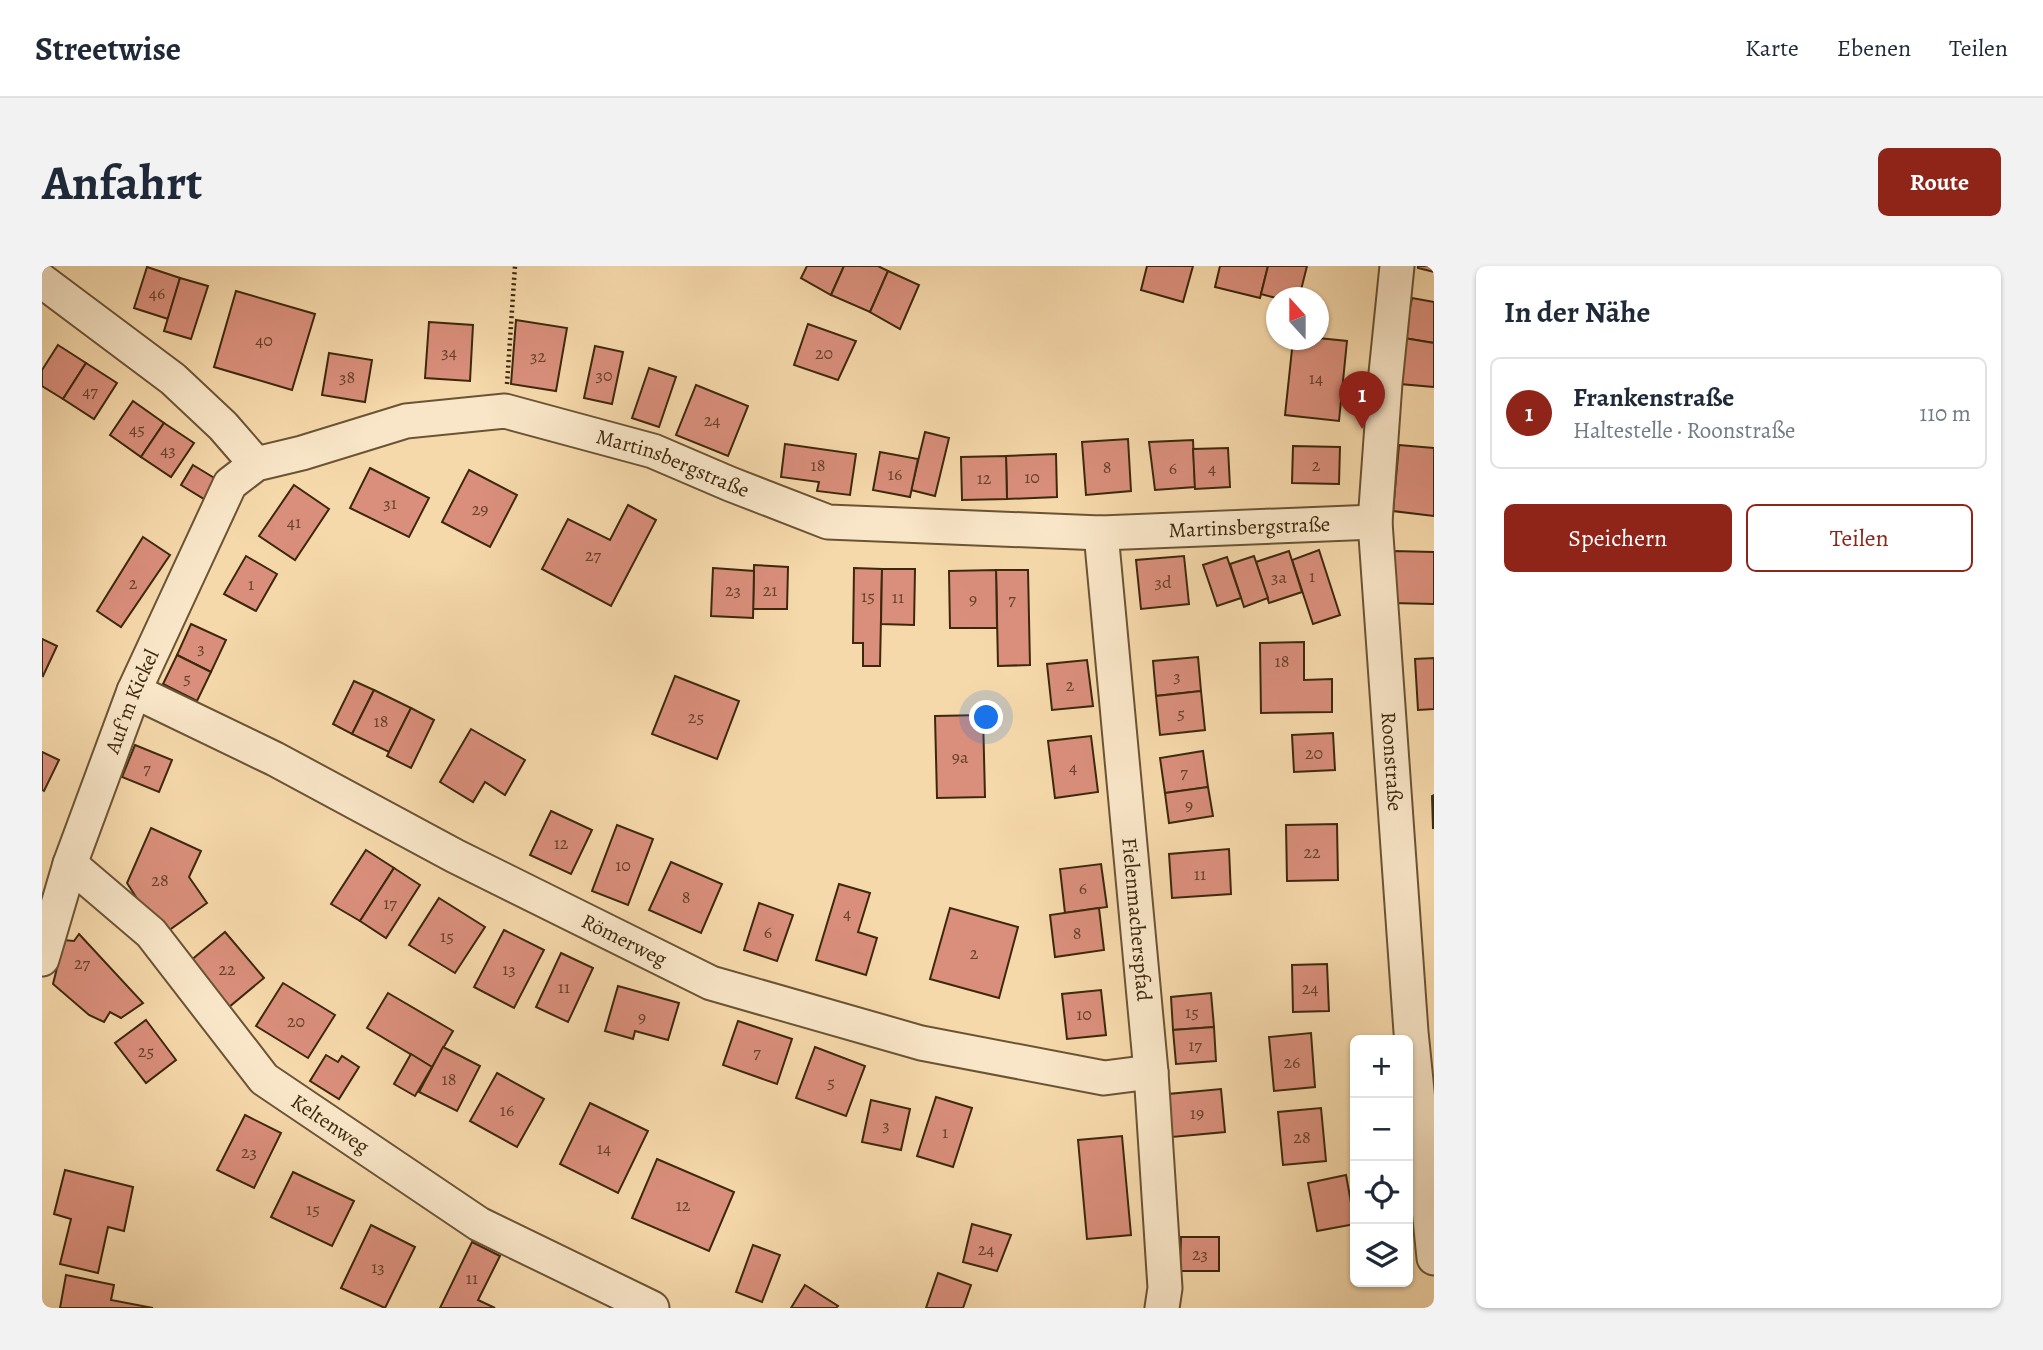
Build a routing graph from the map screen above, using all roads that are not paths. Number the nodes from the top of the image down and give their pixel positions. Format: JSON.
{"nodes":[{"id":1,"x":1397,"y":266,"type":"edge"},
{"id":2,"x":42,"y":281,"type":"edge"},
{"id":3,"x":256,"y":464,"type":"junction"},
{"id":4,"x":1375,"y":522,"type":"junction"},
{"id":5,"x":1101,"y":533,"type":"junction"},
{"id":6,"x":134,"y":691,"type":"junction"},
{"id":7,"x":70,"y":864,"type":"junction"},
{"id":8,"x":42,"y":959,"type":"edge"},
{"id":9,"x":1151,"y":1072,"type":"junction"},
{"id":10,"x":1434,"y":1258,"type":"edge"},
{"id":11,"x":652,"y":1308,"type":"edge"},
{"id":12,"x":1162,"y":1308,"type":"edge"}],
"edges":[{"from":1,"to":4,"type":"street","name":"Roonstraße"},
{"from":2,"to":3,"type":"street"},
{"from":3,"to":5,"type":"street","name":"Martinsbergstraße"},
{"from":3,"to":6,"type":"street","name":"Auf'm Kickel"},
{"from":4,"to":5,"type":"street","name":"Martinsbergstraße"},
{"from":4,"to":10,"type":"street","name":"Roonstraße"},
{"from":5,"to":9,"type":"street","name":"Fielenmacherspfad"},
{"from":6,"to":7,"type":"street","name":"Auf'm Kickel"},
{"from":6,"to":9,"type":"street","name":"Römerweg"},
{"from":7,"to":8,"type":"street","name":"Auf'm Kickel"},
{"from":7,"to":11,"type":"street","name":"Keltenweg"},
{"from":9,"to":12,"type":"street","name":"Fielenmacherspfad"}]}
